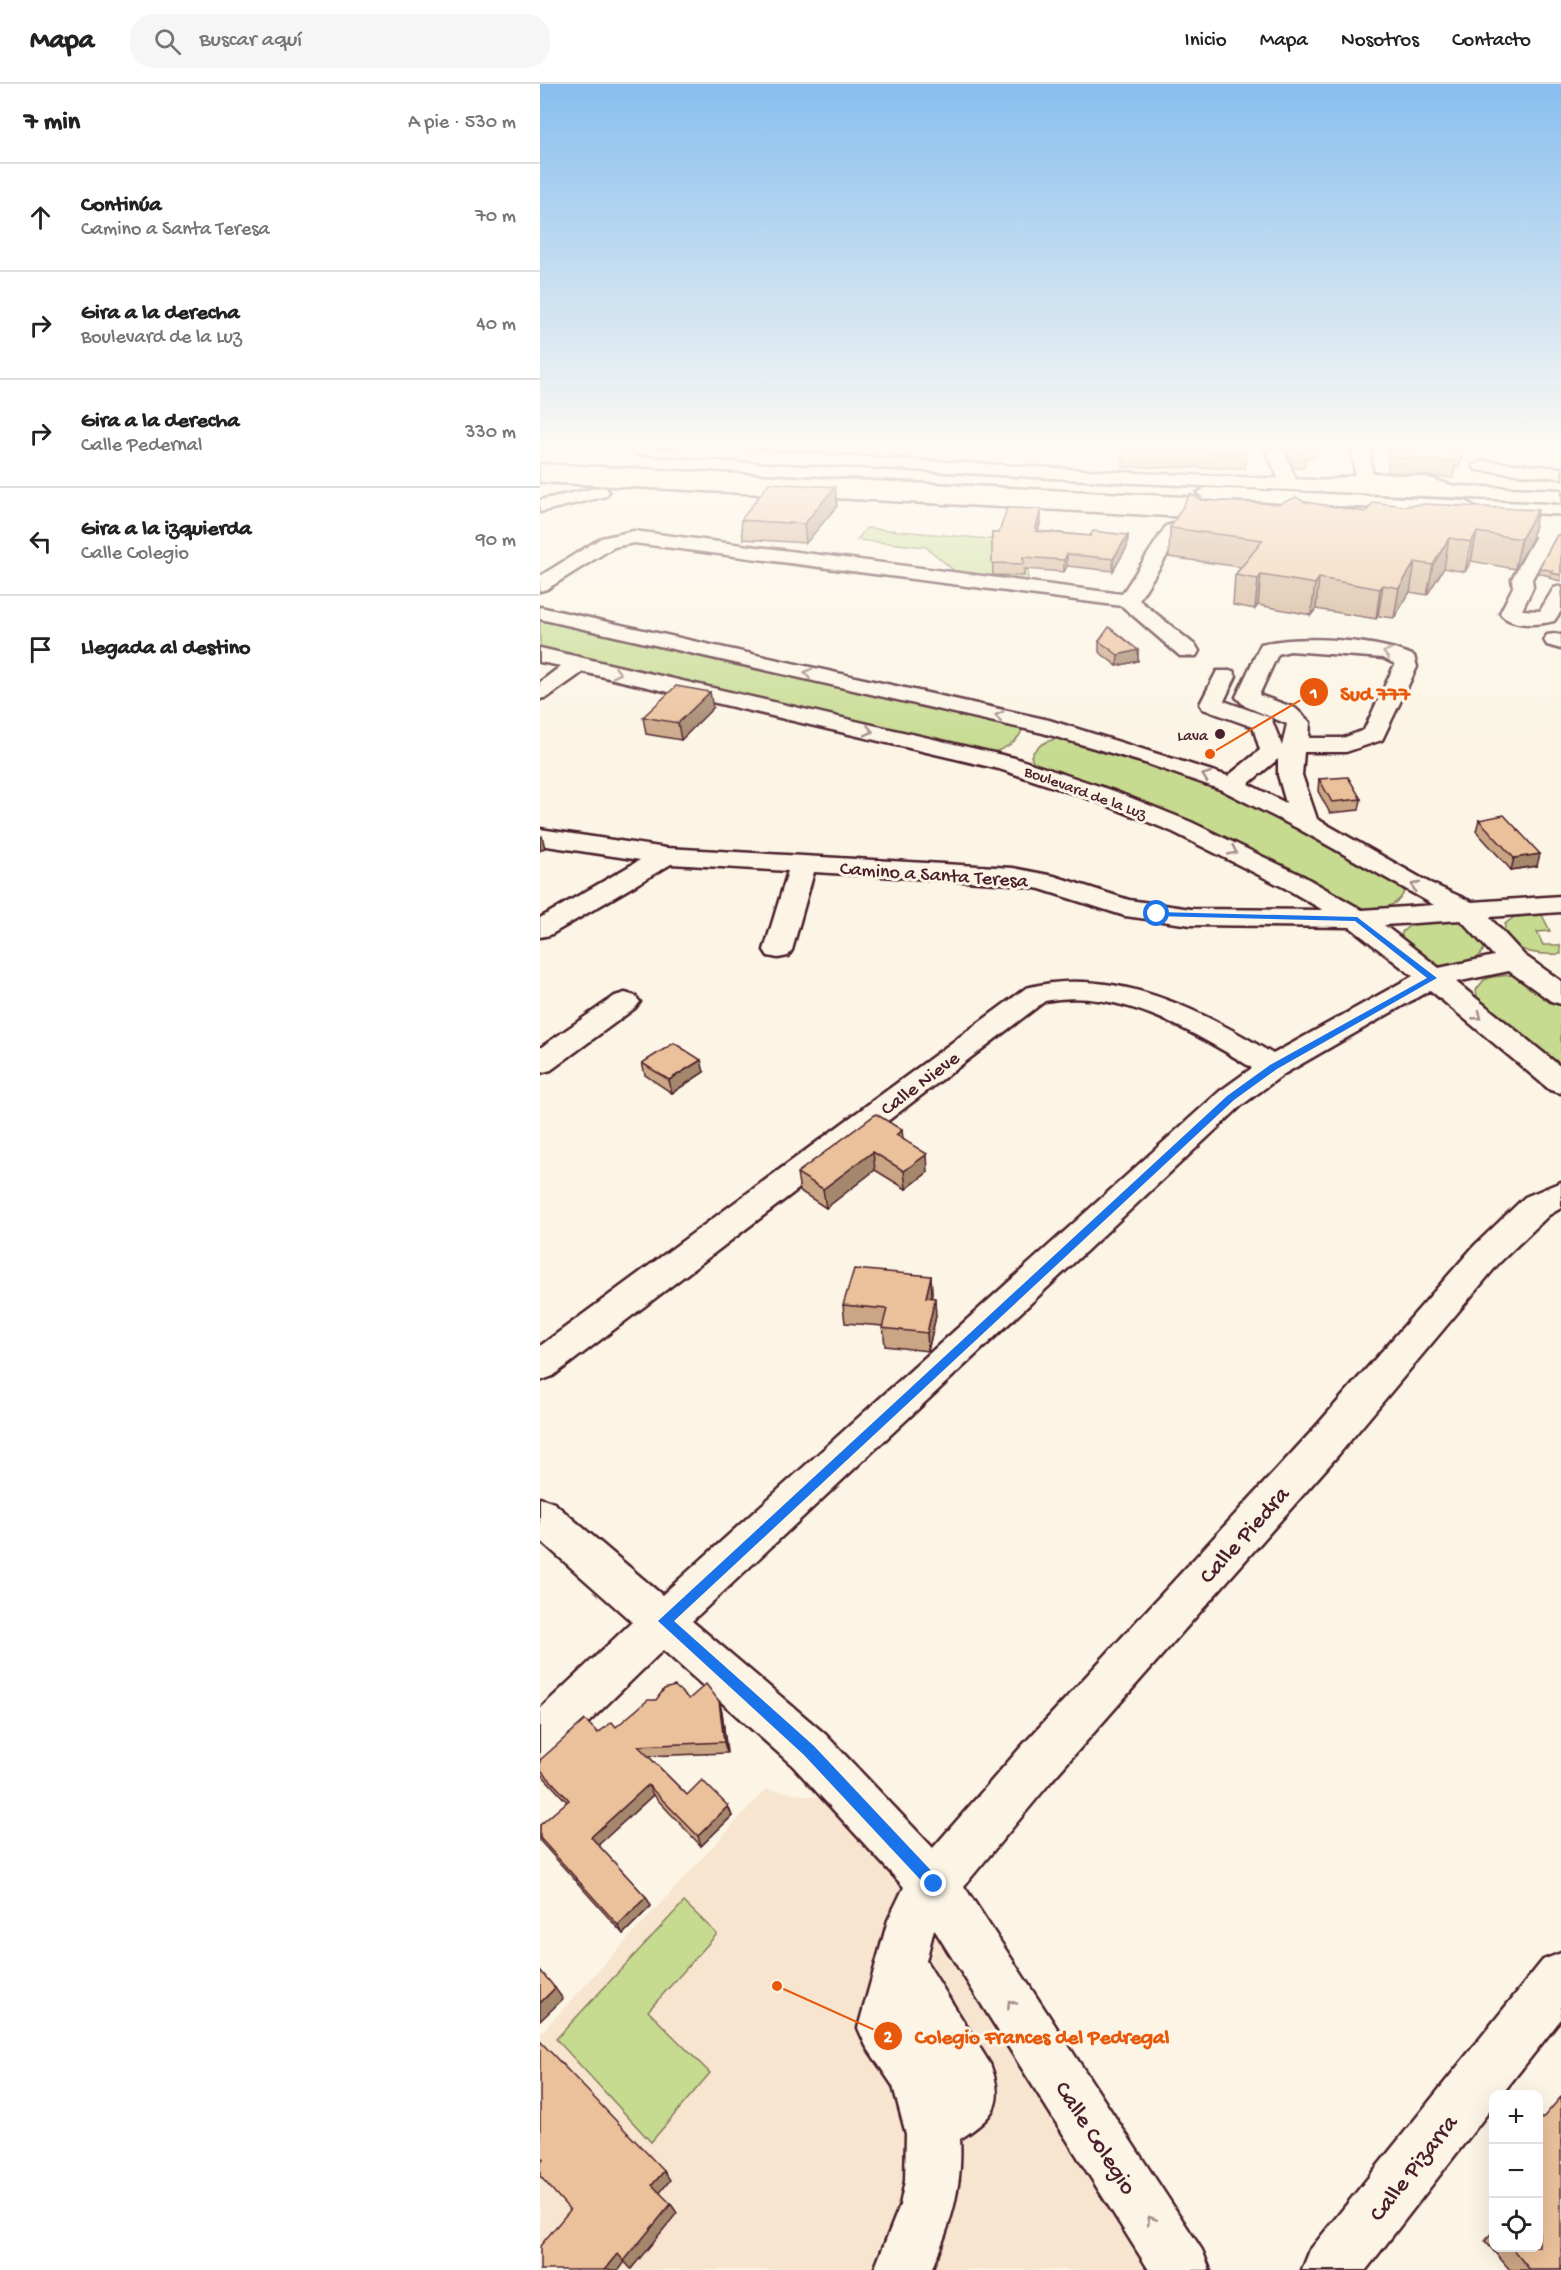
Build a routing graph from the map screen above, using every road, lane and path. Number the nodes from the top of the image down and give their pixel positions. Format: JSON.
{"nodes":[{"id":1,"x":594,"y":551,"type":"edge"},
{"id":2,"x":749,"y":551,"type":"edge"},
{"id":3,"x":1159,"y":551,"type":"edge"},
{"id":4,"x":1539,"y":551,"type":"edge"},
{"id":5,"x":1527,"y":580,"type":"junction"},
{"id":6,"x":540,"y":585,"type":"edge"},
{"id":7,"x":1561,"y":588,"type":"edge"},
{"id":8,"x":1128,"y":600,"type":"junction"},
{"id":9,"x":540,"y":614,"type":"edge"},
{"id":10,"x":1188,"y":651,"type":"dead end"},
{"id":11,"x":540,"y":655,"type":"edge"},
{"id":12,"x":579,"y":664,"type":"junction"},
{"id":13,"x":1225,"y":676,"type":"dead end"},
{"id":14,"x":540,"y":692,"type":"edge"},
{"id":15,"x":1049,"y":727,"type":"junction"},
{"id":16,"x":1294,"y":745,"type":"junction"},
{"id":17,"x":1006,"y":763,"type":"junction"},
{"id":18,"x":1231,"y":785,"type":"junction"},
{"id":19,"x":1306,"y":823,"type":"junction"},
{"id":20,"x":540,"y":837,"type":"edge"},
{"id":21,"x":666,"y":856,"type":"junction"},
{"id":22,"x":803,"y":865,"type":"junction"},
{"id":23,"x":1294,"y":882,"type":"junction"},
{"id":24,"x":1561,"y":890,"type":"edge"},
{"id":25,"x":1469,"y":903,"type":"junction"},
{"id":26,"x":1561,"y":904,"type":"edge"},
{"id":27,"x":1257,"y":918,"type":"junction"},
{"id":28,"x":1357,"y":919,"type":"junction"},
{"id":29,"x":540,"y":929,"type":"edge"},
{"id":30,"x":778,"y":950,"type":"dead end"},
{"id":31,"x":1520,"y":965,"type":"junction"},
{"id":32,"x":1561,"y":967,"type":"edge"},
{"id":33,"x":1433,"y":978,"type":"junction"},
{"id":34,"x":1561,"y":995,"type":"edge"},
{"id":35,"x":625,"y":1002,"type":"dead end"},
{"id":36,"x":540,"y":1063,"type":"edge"},
{"id":37,"x":1273,"y":1067,"type":"junction"},
{"id":38,"x":1561,"y":1083,"type":"edge"},
{"id":39,"x":1561,"y":1194,"type":"edge"},
{"id":40,"x":540,"y":1366,"type":"edge"},
{"id":41,"x":540,"y":1515,"type":"edge"},
{"id":42,"x":665,"y":1621,"type":"junction"},
{"id":43,"x":540,"y":1739,"type":"edge"},
{"id":44,"x":934,"y":1884,"type":"junction"},
{"id":45,"x":1561,"y":1978,"type":"edge"},
{"id":46,"x":902,"y":2270,"type":"edge"},
{"id":47,"x":1182,"y":2270,"type":"edge"},
{"id":48,"x":1330,"y":2270,"type":"edge"}],
"edges":[{"from":1,"to":6,"type":"main road"},
{"from":2,"to":8,"type":"main road"},
{"from":3,"to":8,"type":"main road"},
{"from":4,"to":5,"type":"main road"},
{"from":5,"to":7,"type":"main road"},
{"from":5,"to":7,"type":"main road"},
{"from":8,"to":10,"type":"main road"},
{"from":15,"to":9,"type":"main road","one_way":true},
{"from":11,"to":12,"type":"main road","name":"Boulevard de la Luz"},
{"from":12,"to":14,"type":"main road"},
{"from":12,"to":17,"type":"main road","name":"Boulevard de la Luz","one_way":true},
{"from":13,"to":18,"type":"main road"},
{"from":15,"to":17,"type":"main road"},
{"from":18,"to":15,"type":"main road","one_way":true},
{"from":16,"to":16,"type":"main road","one_way":true},
{"from":16,"to":19,"type":"main road"},
{"from":17,"to":23,"type":"main road","name":"Boulevard de la Luz","one_way":true},
{"from":18,"to":19,"type":"main road"},
{"from":25,"to":19,"type":"main road","one_way":true},
{"from":20,"to":21,"type":"main road","name":"Camino a Santa Teresa"},
{"from":21,"to":22,"type":"main road","name":"Camino a Santa Teresa"},
{"from":21,"to":29,"type":"main road"},
{"from":22,"to":27,"type":"main road","name":"Camino a Santa Teresa"},
{"from":22,"to":30,"type":"main road"},
{"from":23,"to":27,"type":"main road"},
{"from":23,"to":28,"type":"main road","name":"Boulevard de la Luz"},
{"from":24,"to":25,"type":"main road"},
{"from":25,"to":26,"type":"main road"},
{"from":25,"to":28,"type":"main road","name":"Camino a Santa Teresa"},
{"from":25,"to":31,"type":"main road"},
{"from":27,"to":28,"type":"main road","name":"Camino a Santa Teresa"},
{"from":28,"to":33,"type":"main road","name":"Boulevard de la Luz"},
{"from":31,"to":32,"type":"main road"},
{"from":31,"to":33,"type":"main road"},
{"from":31,"to":34,"type":"main road"},
{"from":33,"to":37,"type":"main road"},
{"from":33,"to":38,"type":"main road","name":"Boulevard de la Luz","one_way":true},
{"from":35,"to":36,"type":"main road"},
{"from":37,"to":40,"type":"main road","name":"Calle Nieve"},
{"from":37,"to":42,"type":"main road"},
{"from":39,"to":44,"type":"main road","name":"Calle Piedra"},
{"from":41,"to":42,"type":"main road","name":"Calle Colegio"},
{"from":42,"to":43,"type":"main road"},
{"from":42,"to":44,"type":"main road","name":"Calle Colegio"},
{"from":44,"to":46,"type":"main road","name":"Calle Piedra"},
{"from":47,"to":44,"type":"main road","name":"Calle Colegio","one_way":true},
{"from":45,"to":48,"type":"main road","name":"Calle Pizarra"}]}
